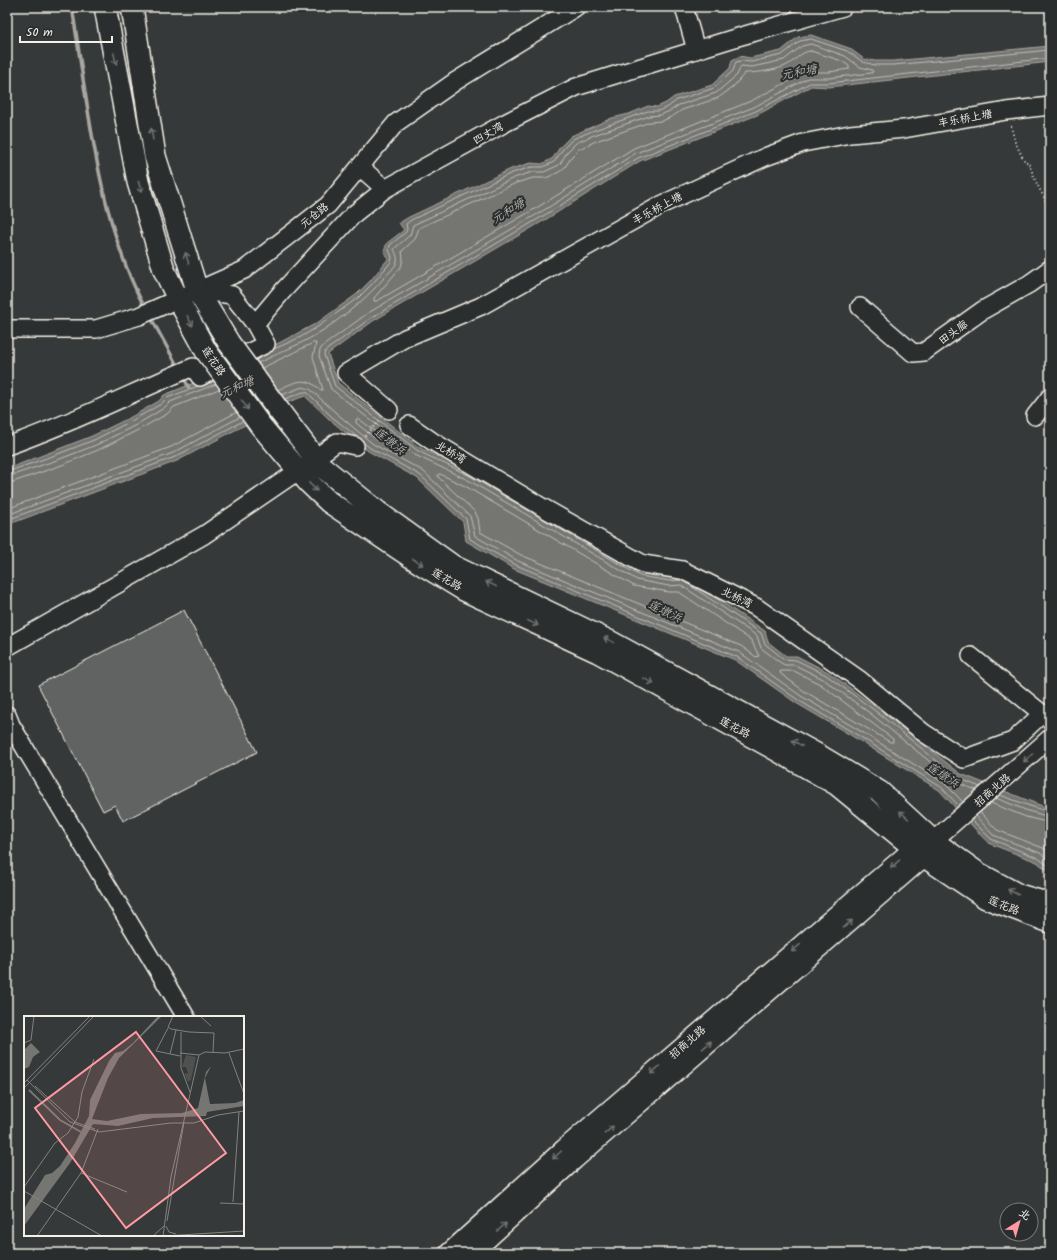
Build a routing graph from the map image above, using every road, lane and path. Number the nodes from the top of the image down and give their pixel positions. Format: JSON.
{"nodes":[{"id":1,"x":105,"y":7,"type":"edge"},
{"id":2,"x":132,"y":7,"type":"edge"},
{"id":3,"x":576,"y":7,"type":"edge"},
{"id":4,"x":684,"y":7,"type":"edge"},
{"id":5,"x":843,"y":7,"type":"edge"},
{"id":6,"x":696,"y":50,"type":"junction"},
{"id":7,"x":1050,"y":106,"type":"edge"},
{"id":8,"x":1006,"y":111,"type":"junction"},
{"id":9,"x":360,"y":167,"type":"junction"},
{"id":10,"x":385,"y":189,"type":"junction"},
{"id":11,"x":1050,"y":209,"type":"edge"},
{"id":12,"x":1050,"y":269,"type":"edge"},
{"id":13,"x":197,"y":290,"type":"junction"},
{"id":14,"x":178,"y":299,"type":"junction"},
{"id":15,"x":860,"y":307,"type":"dead end"},
{"id":16,"x":254,"y":324,"type":"junction"},
{"id":17,"x":7,"y":329,"type":"edge"},
{"id":18,"x":1050,"y":397,"type":"edge"},
{"id":19,"x":390,"y":410,"type":"joint"},
{"id":20,"x":1035,"y":416,"type":"dead end"},
{"id":21,"x":410,"y":426,"type":"dead end"},
{"id":22,"x":7,"y":446,"type":"edge"},
{"id":23,"x":355,"y":446,"type":"joint"},
{"id":24,"x":306,"y":465,"type":"junction"},
{"id":25,"x":7,"y":646,"type":"edge"},
{"id":26,"x":971,"y":656,"type":"dead end"},
{"id":27,"x":7,"y":715,"type":"edge"},
{"id":28,"x":1046,"y":716,"type":"edge"},
{"id":29,"x":1050,"y":738,"type":"edge"},
{"id":30,"x":924,"y":848,"type":"junction"},
{"id":31,"x":1050,"y":904,"type":"edge"},
{"id":32,"x":1050,"y":922,"type":"edge"},
{"id":33,"x":185,"y":1016,"type":"edge"},
{"id":34,"x":448,"y":1253,"type":"edge"},
{"id":35,"x":473,"y":1253,"type":"edge"}],
"edges":[{"from":1,"to":14,"type":"main road","name":"莲花路","one_way":true},
{"from":13,"to":2,"type":"main road","name":"莲花路","one_way":true},
{"from":3,"to":9,"type":"street","name":"元仓路"},
{"from":4,"to":6,"type":"street"},
{"from":5,"to":6,"type":"street","name":"四丈湾"},
{"from":6,"to":10,"type":"street","name":"四丈湾"},
{"from":7,"to":8,"type":"street","name":"丰乐桥上塘"},
{"from":8,"to":11,"type":"path"},
{"from":8,"to":19,"type":"street","name":"丰乐桥上塘"},
{"from":9,"to":10,"type":"street"},
{"from":9,"to":13,"type":"street","name":"元仓路"},
{"from":10,"to":16,"type":"street","name":"四丈湾"},
{"from":12,"to":15,"type":"street","name":"田头廊"},
{"from":13,"to":14,"type":"street","name":"元仓路"},
{"from":13,"to":16,"type":"street"},
{"from":13,"to":24,"type":"main road","name":"莲花路","bridge":true},
{"from":14,"to":17,"type":"street","name":"元仓路"},
{"from":14,"to":24,"type":"main road","name":"莲花路","one_way":true,"bridge":true},
{"from":16,"to":22,"type":"street"},
{"from":18,"to":20,"type":"street"},
{"from":19,"to":23,"type":"path"},
{"from":21,"to":28,"type":"street","name":"北桥湾"},
{"from":23,"to":24,"type":"street"},
{"from":24,"to":25,"type":"street"},
{"from":24,"to":30,"type":"main road","name":"莲花路"},
{"from":26,"to":28,"type":"street"},
{"from":27,"to":33,"type":"street"},
{"from":29,"to":30,"type":"street","name":"招商北路","one_way":true},
{"from":31,"to":30,"type":"main road","name":"莲花路","one_way":true},
{"from":30,"to":32,"type":"main road","name":"莲花路"},
{"from":30,"to":34,"type":"street","name":"招商北路","one_way":true},
{"from":35,"to":30,"type":"street","name":"招商北路","one_way":true}]}
